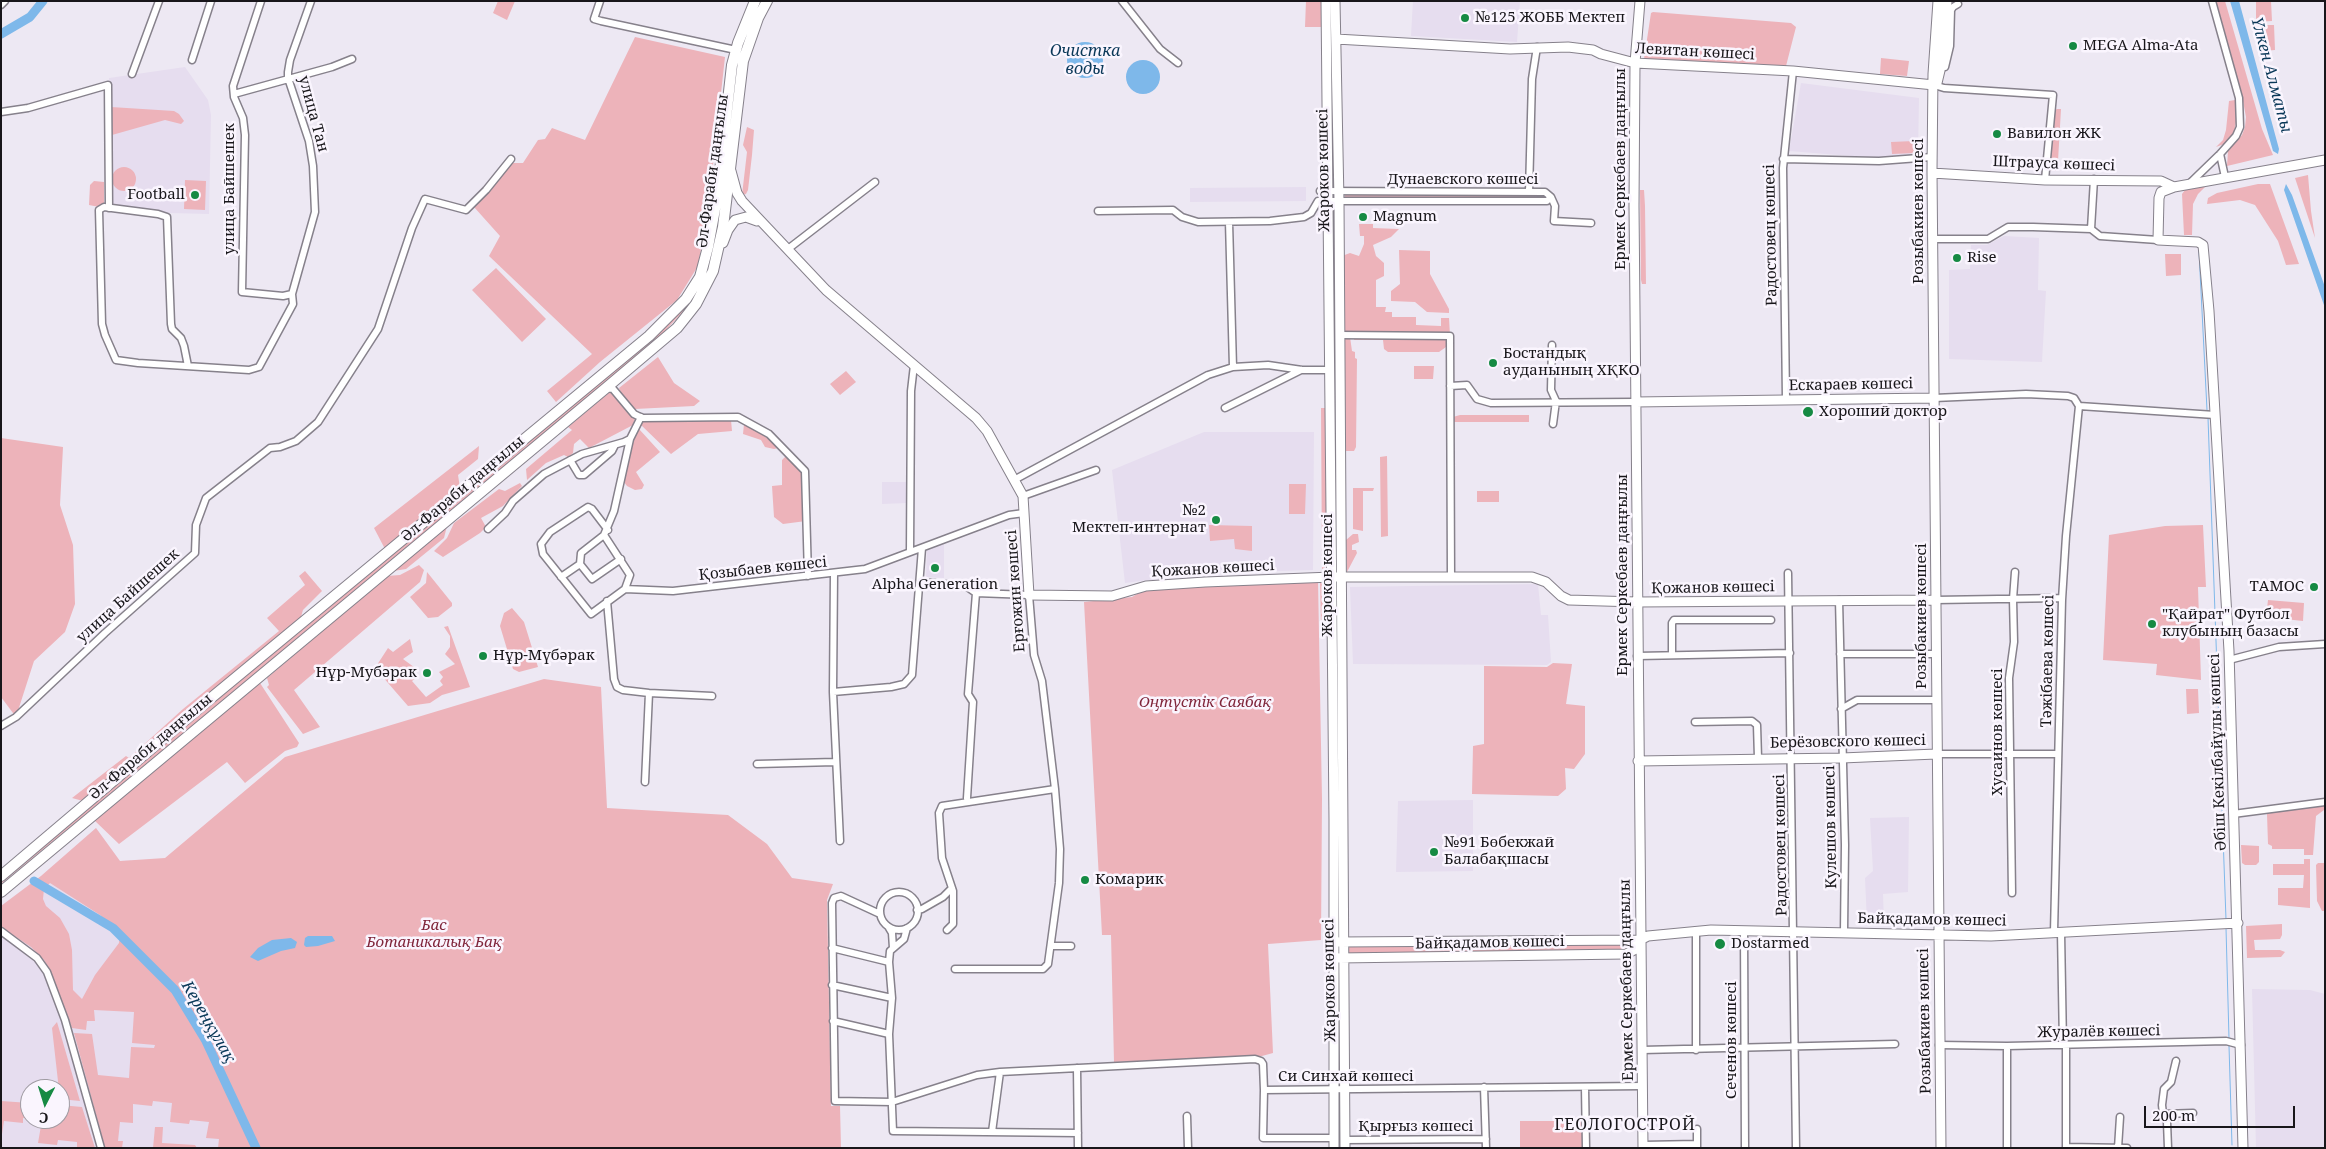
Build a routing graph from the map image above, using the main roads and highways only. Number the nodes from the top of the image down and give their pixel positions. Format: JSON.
{"nodes":[{"id":1,"x":755,"y":1,"type":"edge"},
{"id":2,"x":767,"y":1,"type":"edge"},
{"id":3,"x":1,"y":876,"type":"edge"},
{"id":4,"x":1,"y":892,"type":"edge"}],
"edges":[{"from":1,"to":3,"type":"main road","name":"Әл-Фараби даңғылы"},
{"from":2,"to":4,"type":"main road","name":"Әл-Фараби даңғылы"}]}
